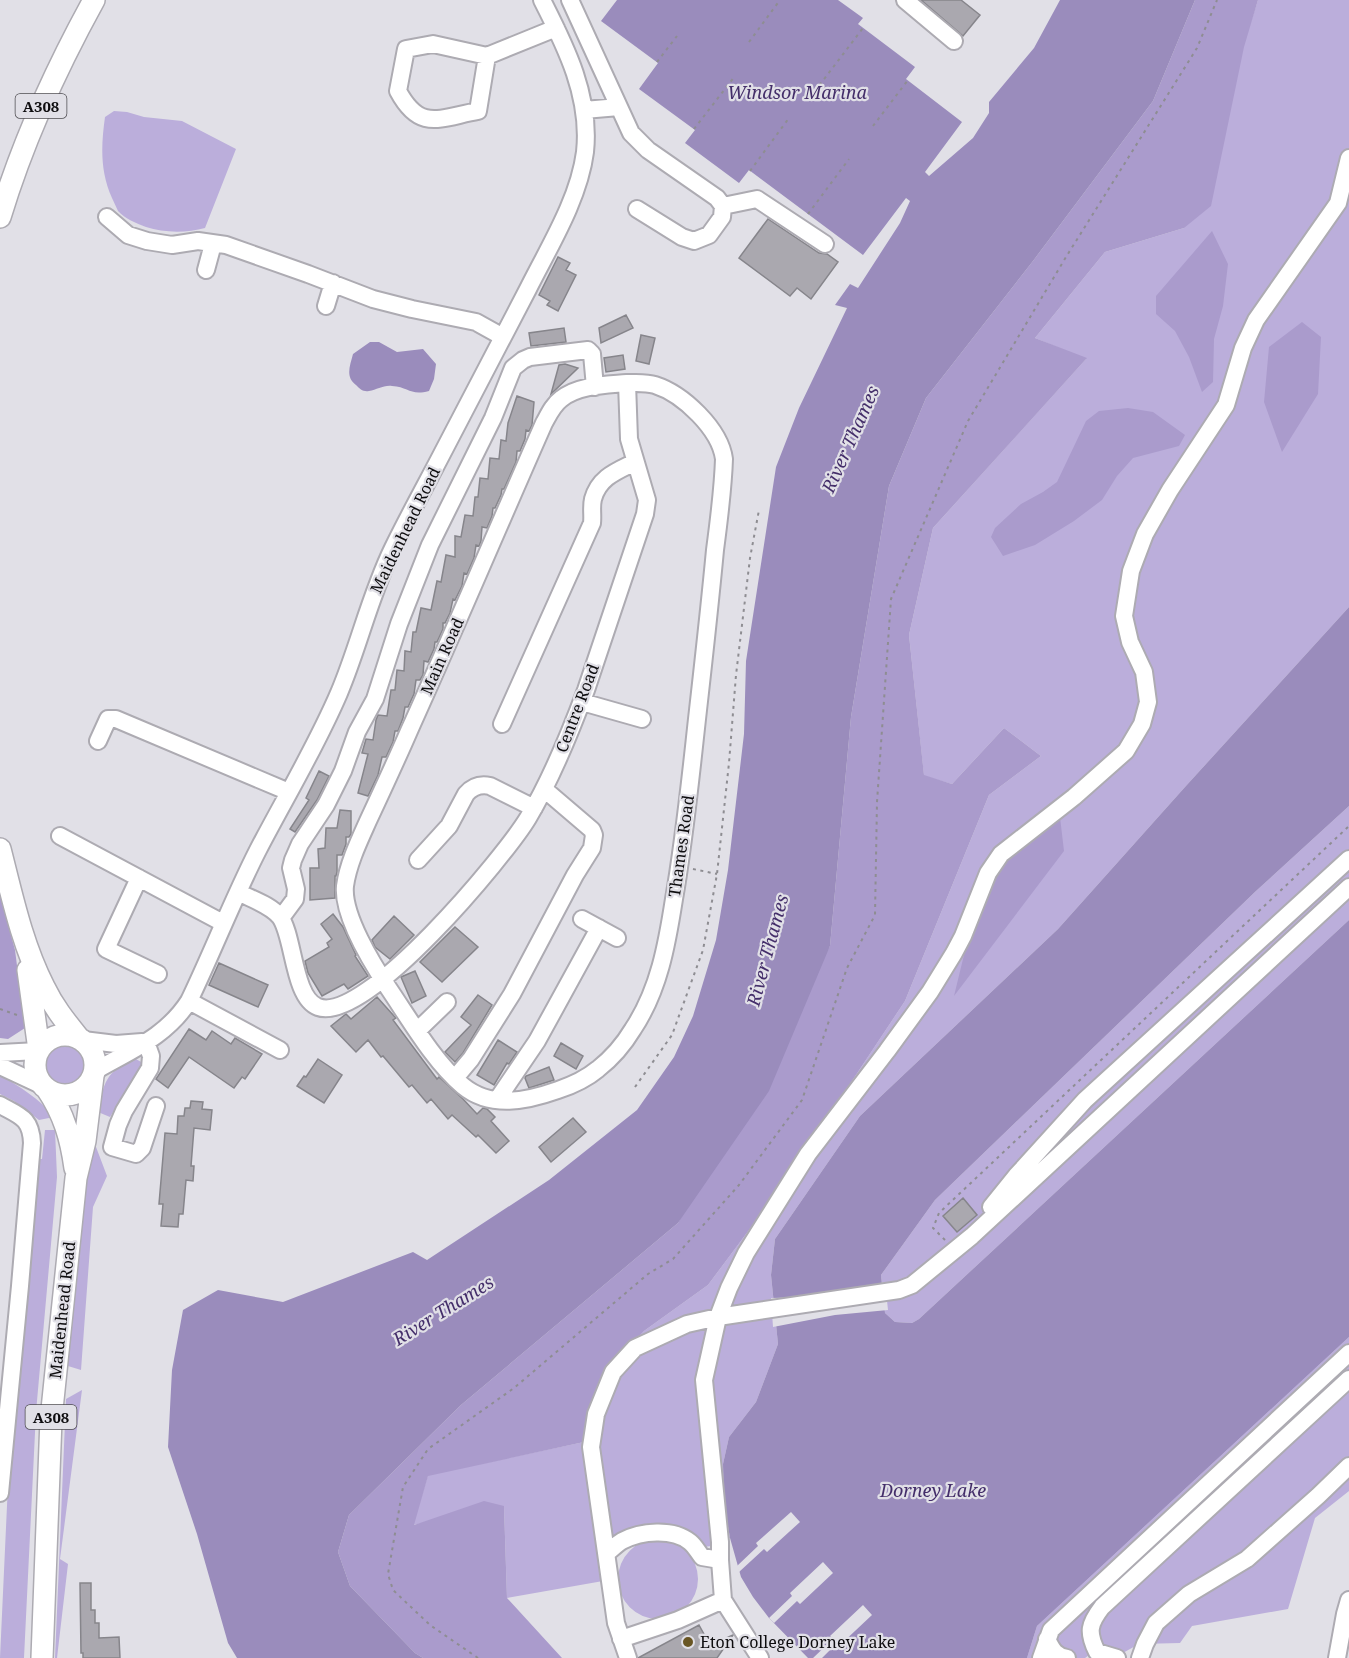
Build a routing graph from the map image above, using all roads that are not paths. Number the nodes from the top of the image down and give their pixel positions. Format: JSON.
{"nodes":[{"id":1,"x":94,"y":0,"type":"edge"},
{"id":2,"x":542,"y":0,"type":"edge"},
{"id":3,"x":570,"y":0,"type":"edge"},
{"id":4,"x":904,"y":0,"type":"edge"},
{"id":5,"x":556,"y":28,"type":"junction"},
{"id":6,"x":954,"y":41,"type":"dead end"},
{"id":7,"x":487,"y":56,"type":"junction"},
{"id":8,"x":619,"y":106,"type":"junction"},
{"id":9,"x":584,"y":110,"type":"junction"},
{"id":10,"x":1349,"y":158,"type":"edge"},
{"id":11,"x":723,"y":206,"type":"junction"},
{"id":12,"x":637,"y":209,"type":"dead end"},
{"id":13,"x":0,"y":217,"type":"edge"},
{"id":14,"x":108,"y":217,"type":"dead end"},
{"id":15,"x":213,"y":244,"type":"junction"},
{"id":16,"x":825,"y":244,"type":"dead end"},
{"id":17,"x":206,"y":270,"type":"dead end"},
{"id":18,"x":333,"y":283,"type":"junction"},
{"id":19,"x":326,"y":306,"type":"dead end"},
{"id":20,"x":503,"y":337,"type":"junction"},
{"id":21,"x":627,"y":383,"type":"junction"},
{"id":22,"x":595,"y":387,"type":"junction"},
{"id":23,"x":635,"y":462,"type":"junction"},
{"id":24,"x":582,"y":702,"type":"junction"},
{"id":25,"x":642,"y":719,"type":"dead end"},
{"id":26,"x":502,"y":724,"type":"dead end"},
{"id":27,"x":98,"y":741,"type":"dead end"},
{"id":28,"x":544,"y":789,"type":"junction"},
{"id":29,"x":289,"y":792,"type":"junction"},
{"id":30,"x":534,"y":808,"type":"junction"},
{"id":31,"x":60,"y":836,"type":"dead end"},
{"id":32,"x":0,"y":849,"type":"edge"},
{"id":33,"x":1349,"y":859,"type":"edge"},
{"id":34,"x":418,"y":860,"type":"dead end"},
{"id":35,"x":139,"y":878,"type":"junction"},
{"id":36,"x":1349,"y":887,"type":"edge"},
{"id":37,"x":238,"y":892,"type":"junction"},
{"id":38,"x":281,"y":918,"type":"junction"},
{"id":39,"x":582,"y":919,"type":"dead end"},
{"id":40,"x":224,"y":923,"type":"junction"},
{"id":41,"x":599,"y":928,"type":"junction"},
{"id":42,"x":617,"y":938,"type":"dead end"},
{"id":43,"x":24,"y":940,"type":"junction"},
{"id":44,"x":158,"y":974,"type":"dead end"},
{"id":45,"x":382,"y":979,"type":"junction"},
{"id":46,"x":189,"y":1001,"type":"junction"},
{"id":47,"x":447,"y":1002,"type":"dead end"},
{"id":48,"x":417,"y":1031,"type":"junction"},
{"id":49,"x":80,"y":1039,"type":"junction"},
{"id":50,"x":146,"y":1042,"type":"junction"},
{"id":51,"x":280,"y":1050,"type":"dead end"},
{"id":52,"x":38,"y":1051,"type":"junction"},
{"id":53,"x":0,"y":1053,"type":"edge"},
{"id":54,"x":0,"y":1066,"type":"edge"},
{"id":55,"x":94,"y":1074,"type":"junction"},
{"id":56,"x":455,"y":1078,"type":"junction"},
{"id":57,"x":45,"y":1087,"type":"junction"},
{"id":58,"x":497,"y":1100,"type":"junction"},
{"id":59,"x":0,"y":1105,"type":"edge"},
{"id":60,"x":156,"y":1106,"type":"dead end"},
{"id":61,"x":76,"y":1178,"type":"junction"},
{"id":62,"x":955,"y":1250,"type":"junction"},
{"id":63,"x":718,"y":1317,"type":"junction"},
{"id":64,"x":1349,"y":1353,"type":"edge"},
{"id":65,"x":1349,"y":1379,"type":"edge"},
{"id":66,"x":1349,"y":1466,"type":"edge"},
{"id":67,"x":0,"y":1493,"type":"edge"},
{"id":68,"x":607,"y":1553,"type":"junction"},
{"id":69,"x":720,"y":1560,"type":"junction"},
{"id":70,"x":723,"y":1600,"type":"junction"},
{"id":71,"x":1349,"y":1600,"type":"edge"},
{"id":72,"x":621,"y":1639,"type":"junction"},
{"id":73,"x":1047,"y":1639,"type":"junction"},
{"id":74,"x":1091,"y":1656,"type":"edge"},
{"id":75,"x":42,"y":1658,"type":"edge"},
{"id":76,"x":628,"y":1658,"type":"edge"},
{"id":77,"x":760,"y":1658,"type":"edge"},
{"id":78,"x":1041,"y":1658,"type":"edge"},
{"id":79,"x":1067,"y":1658,"type":"edge"},
{"id":80,"x":1117,"y":1658,"type":"edge"},
{"id":81,"x":1140,"y":1658,"type":"edge"},
{"id":82,"x":1337,"y":1658,"type":"edge"}],
"edges":[{"from":1,"to":13,"type":"main road","number":"A308"},
{"from":2,"to":5,"type":"street","name":"Maidenhead Road"},
{"from":3,"to":8,"type":"street"},
{"from":4,"to":6,"type":"street"},
{"from":5,"to":7,"type":"street"},
{"from":5,"to":9,"type":"street","name":"Maidenhead Road"},
{"from":7,"to":7,"type":"street"},
{"from":8,"to":9,"type":"street"},
{"from":8,"to":11,"type":"street"},
{"from":9,"to":20,"type":"street","name":"Maidenhead Road"},
{"from":10,"to":63,"type":"street"},
{"from":11,"to":12,"type":"street"},
{"from":11,"to":16,"type":"street"},
{"from":14,"to":15,"type":"street"},
{"from":15,"to":17,"type":"street"},
{"from":15,"to":18,"type":"street"},
{"from":18,"to":19,"type":"street"},
{"from":18,"to":20,"type":"street"},
{"from":20,"to":29,"type":"street","name":"Maidenhead Road"},
{"from":21,"to":22,"type":"street","name":"Main Road"},
{"from":21,"to":23,"type":"street","name":"Centre Road"},
{"from":21,"to":58,"type":"street","name":"Thames Road"},
{"from":22,"to":38,"type":"street"},
{"from":22,"to":45,"type":"street","name":"Main Road"},
{"from":23,"to":24,"type":"street","name":"Centre Road"},
{"from":23,"to":26,"type":"street"},
{"from":24,"to":25,"type":"street"},
{"from":24,"to":28,"type":"street","name":"Centre Road"},
{"from":27,"to":29,"type":"street"},
{"from":28,"to":30,"type":"street","name":"Centre Road"},
{"from":28,"to":56,"type":"street"},
{"from":29,"to":37,"type":"street","name":"Maidenhead Road"},
{"from":30,"to":34,"type":"street"},
{"from":30,"to":45,"type":"street","name":"Centre Road"},
{"from":31,"to":35,"type":"street"},
{"from":32,"to":43,"type":"main road"},
{"from":33,"to":62,"type":"street"},
{"from":35,"to":40,"type":"street"},
{"from":35,"to":44,"type":"street"},
{"from":36,"to":62,"type":"street"},
{"from":37,"to":38,"type":"street"},
{"from":37,"to":40,"type":"street","name":"Maidenhead Road"},
{"from":38,"to":45,"type":"street","name":"Centre Road"},
{"from":39,"to":41,"type":"street"},
{"from":40,"to":46,"type":"street","name":"Maidenhead Road"},
{"from":41,"to":42,"type":"street"},
{"from":41,"to":58,"type":"street"},
{"from":43,"to":49,"type":"main road"},
{"from":43,"to":52,"type":"main road"},
{"from":45,"to":48,"type":"street","name":"Thames Road"},
{"from":46,"to":50,"type":"street","name":"Maidenhead Road"},
{"from":46,"to":51,"type":"street"},
{"from":47,"to":48,"type":"street"},
{"from":48,"to":56,"type":"street","name":"Thames Road"},
{"from":49,"to":50,"type":"street"},
{"from":49,"to":52,"type":"main road"},
{"from":49,"to":55,"type":"main road"},
{"from":50,"to":55,"type":"street","name":"Maidenhead Road"},
{"from":50,"to":60,"type":"street"},
{"from":52,"to":53,"type":"street"},
{"from":52,"to":57,"type":"main road"},
{"from":54,"to":57,"type":"street"},
{"from":55,"to":57,"type":"main road"},
{"from":55,"to":61,"type":"main road","name":"Maidenhead Road","number":"A308"},
{"from":56,"to":58,"type":"street","name":"Thames Road"},
{"from":57,"to":61,"type":"main road","name":"Maidenhead Road","number":"A308"},
{"from":59,"to":67,"type":"street"},
{"from":61,"to":75,"type":"main road","name":"Maidenhead Road","number":"A308"},
{"from":62,"to":63,"type":"street"},
{"from":63,"to":68,"type":"street"},
{"from":63,"to":69,"type":"street"},
{"from":64,"to":73,"type":"street"},
{"from":65,"to":74,"type":"street"},
{"from":66,"to":81,"type":"street"},
{"from":68,"to":69,"type":"street"},
{"from":68,"to":72,"type":"street"},
{"from":69,"to":70,"type":"street"},
{"from":70,"to":72,"type":"street"},
{"from":70,"to":77,"type":"street"},
{"from":71,"to":82,"type":"street"},
{"from":72,"to":76,"type":"street"},
{"from":73,"to":78,"type":"street"},
{"from":73,"to":79,"type":"street"},
{"from":74,"to":80,"type":"street"}]}
